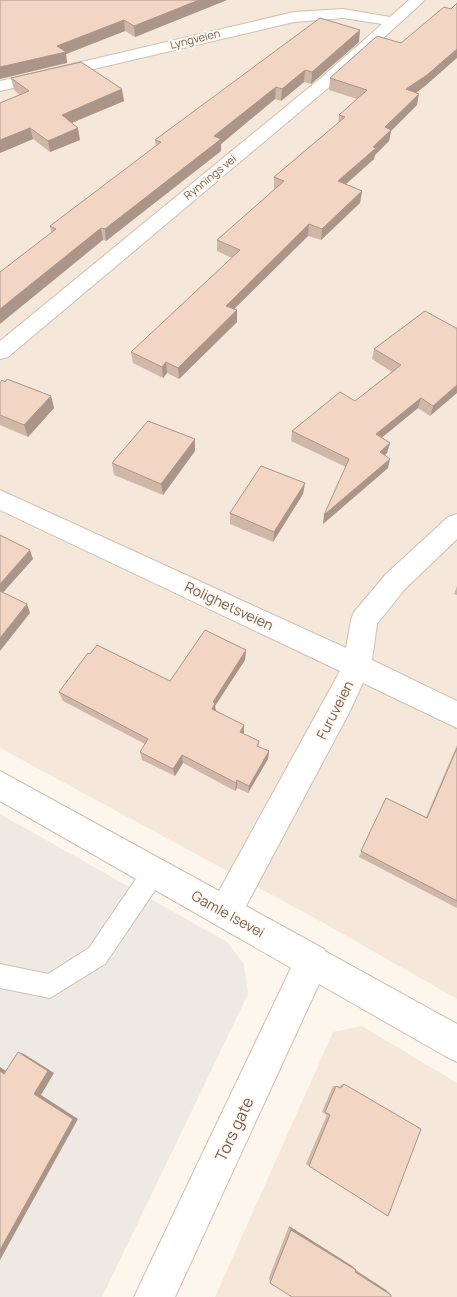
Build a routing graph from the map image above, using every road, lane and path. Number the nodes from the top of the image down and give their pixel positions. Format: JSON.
{"nodes":[{"id":1,"x":418,"y":0,"type":"edge"},
{"id":2,"x":392,"y":22,"type":"junction"},
{"id":3,"x":0,"y":86,"type":"edge"},
{"id":4,"x":0,"y":352,"type":"edge"},
{"id":5,"x":0,"y":499,"type":"edge"},
{"id":6,"x":457,"y":524,"type":"edge"},
{"id":7,"x":357,"y":666,"type":"junction"},
{"id":8,"x":457,"y":716,"type":"edge"},
{"id":9,"x":0,"y":785,"type":"edge"},
{"id":10,"x":154,"y":872,"type":"junction"},
{"id":11,"x":225,"y":913,"type":"junction"},
{"id":12,"x":312,"y":961,"type":"junction"},
{"id":13,"x":0,"y":976,"type":"edge"},
{"id":14,"x":457,"y":1044,"type":"edge"},
{"id":15,"x":154,"y":1297,"type":"edge"}],
"edges":[{"from":1,"to":2,"type":"street","name":"Rynnings vei"},
{"from":2,"to":3,"type":"street","name":"Lyngveien"},
{"from":2,"to":4,"type":"street","name":"Rynnings vei"},
{"from":5,"to":7,"type":"street","name":"Rolighetsveien"},
{"from":6,"to":7,"type":"street","name":"Furuveien"},
{"from":7,"to":8,"type":"street","name":"Rolighetsveien"},
{"from":7,"to":11,"type":"street","name":"Furuveien"},
{"from":9,"to":10,"type":"street","name":"Gamle Isevei"},
{"from":10,"to":11,"type":"street","name":"Gamle Isevei"},
{"from":10,"to":13,"type":"lane"},
{"from":11,"to":12,"type":"street","name":"Gamle Isevei"},
{"from":12,"to":14,"type":"street","name":"Gamle Isevei"},
{"from":12,"to":15,"type":"street","name":"Tors gate"}]}
